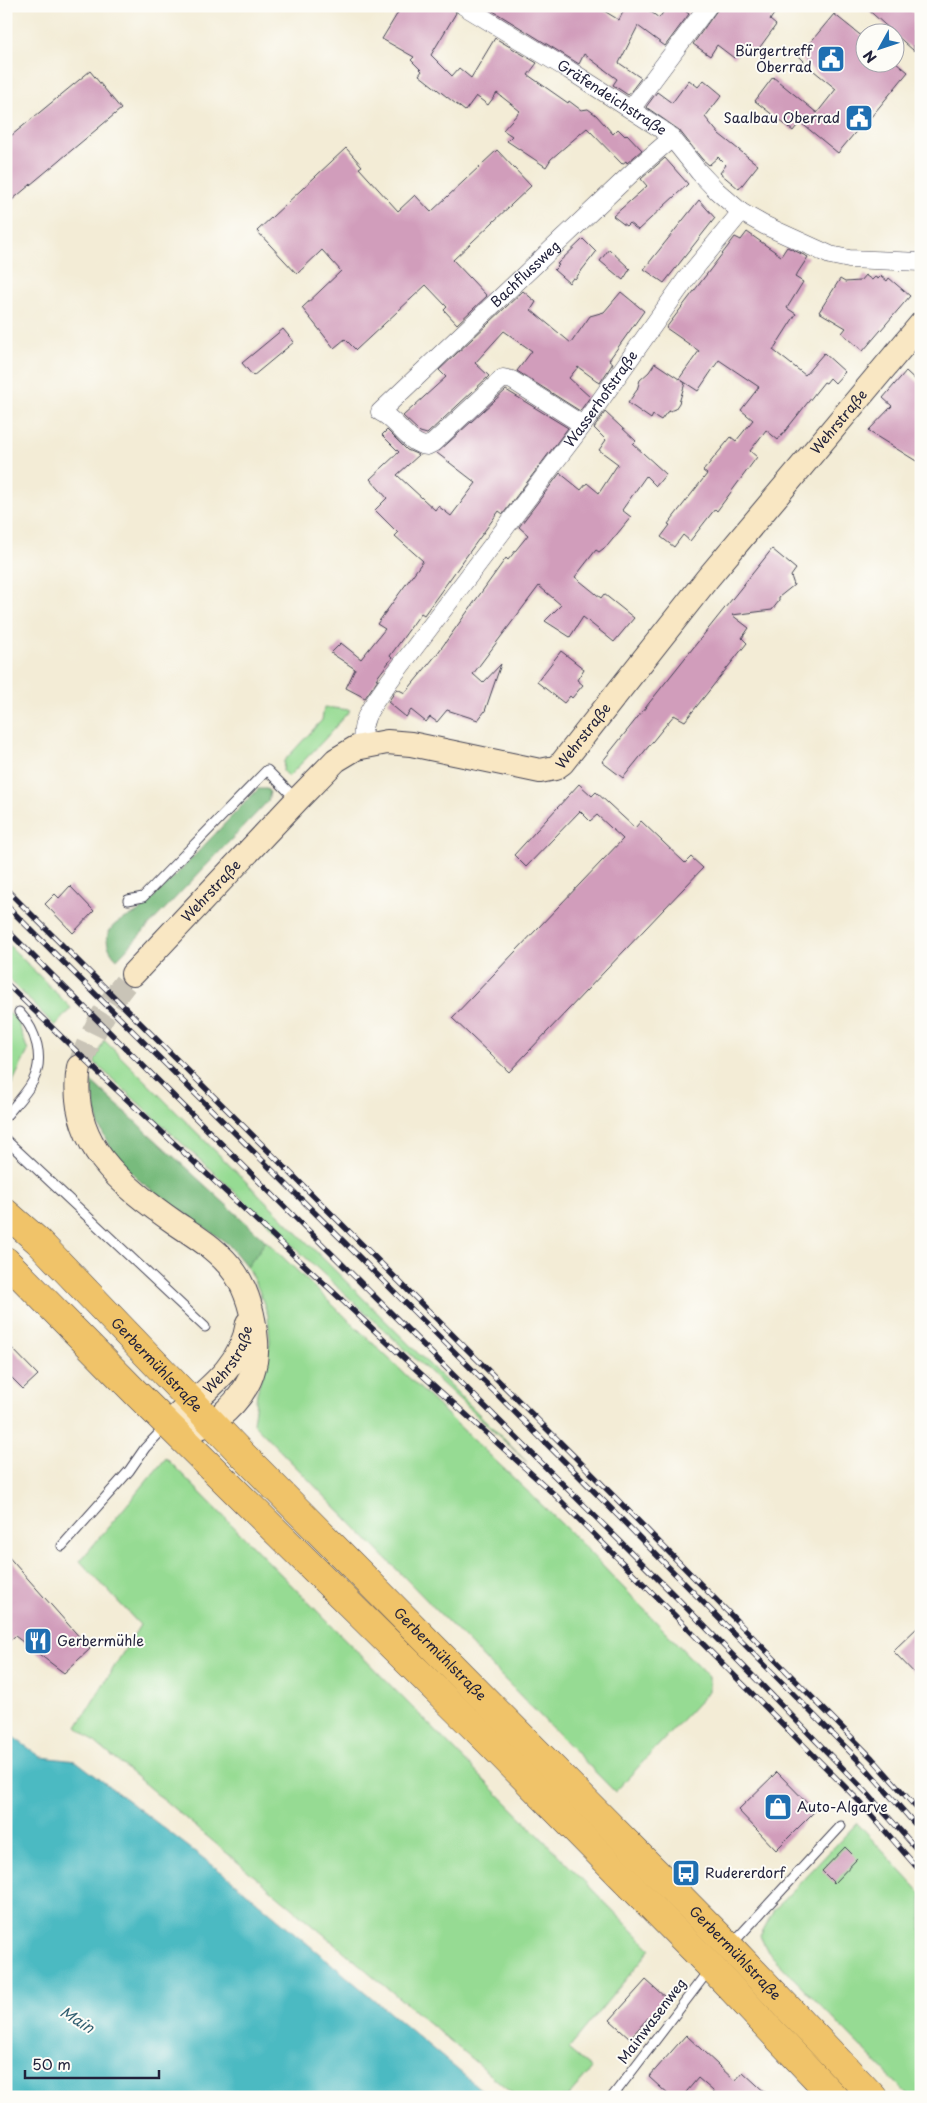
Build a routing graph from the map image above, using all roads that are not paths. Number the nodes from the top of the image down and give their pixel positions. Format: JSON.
{"nodes":[{"id":1,"x":464,"y":6,"type":"edge"},
{"id":2,"x":708,"y":6,"type":"edge"},
{"id":3,"x":631,"y":110,"type":"junction"},
{"id":4,"x":672,"y":138,"type":"junction"},
{"id":5,"x":741,"y":212,"type":"junction"},
{"id":6,"x":921,"y":262,"type":"edge"},
{"id":7,"x":921,"y":324,"type":"edge"},
{"id":8,"x":583,"y":424,"type":"junction"},
{"id":9,"x":363,"y":745,"type":"junction"},
{"id":10,"x":297,"y":800,"type":"junction"},
{"id":11,"x":128,"y":900,"type":"dead end"},
{"id":12,"x":133,"y":974,"type":"tunnel mouth"},
{"id":13,"x":19,"y":1012,"type":"dead end"},
{"id":14,"x":79,"y":1067,"type":"tunnel mouth"},
{"id":15,"x":6,"y":1116,"type":"edge"},
{"id":16,"x":6,"y":1140,"type":"edge"},
{"id":17,"x":6,"y":1213,"type":"edge"},
{"id":18,"x":6,"y":1261,"type":"edge"},
{"id":19,"x":250,"y":1309,"type":"junction"},
{"id":20,"x":205,"y":1327,"type":"dead end"},
{"id":21,"x":193,"y":1402,"type":"junction"},
{"id":22,"x":168,"y":1424,"type":"junction"},
{"id":23,"x":213,"y":1424,"type":"junction"},
{"id":24,"x":62,"y":1546,"type":"dead end"},
{"id":25,"x":841,"y":1826,"type":"dead end"},
{"id":26,"x":730,"y":1947,"type":"junction"},
{"id":27,"x":711,"y":1967,"type":"junction"},
{"id":28,"x":615,"y":2096,"type":"edge"},
{"id":29,"x":834,"y":2097,"type":"edge"},
{"id":30,"x":873,"y":2097,"type":"edge"}],
"edges":[{"from":1,"to":3,"type":"street","name":"Gräfendeichstraße"},
{"from":2,"to":3,"type":"street"},
{"from":3,"to":4,"type":"street","name":"Gräfendeichstraße"},
{"from":4,"to":5,"type":"street","name":"Gräfendeichstraße"},
{"from":4,"to":8,"type":"street","name":"Bachflussweg"},
{"from":5,"to":6,"type":"street"},
{"from":5,"to":8,"type":"street","name":"Wasserhofstraße"},
{"from":7,"to":9,"type":"street","name":"Wehrstraße"},
{"from":8,"to":9,"type":"street","name":"Wasserhofstraße"},
{"from":9,"to":10,"type":"street","name":"Wehrstraße"},
{"from":10,"to":11,"type":"lane"},
{"from":10,"to":12,"type":"street","name":"Wehrstraße"},
{"from":13,"to":15,"type":"lane"},
{"from":14,"to":19,"type":"street","name":"Wehrstraße"},
{"from":16,"to":20,"type":"lane"},
{"from":17,"to":21,"type":"main road","name":"Gerbermühlstraße"},
{"from":18,"to":22,"type":"main road","name":"Gerbermühlstraße"},
{"from":19,"to":21,"type":"street","name":"Wehrstraße"},
{"from":19,"to":23,"type":"street","name":"Wehrstraße"},
{"from":21,"to":22,"type":"street","name":"Wehrstraße"},
{"from":21,"to":23,"type":"main road","name":"Gerbermühlstraße"},
{"from":22,"to":23,"type":"street"},
{"from":22,"to":24,"type":"lane"},
{"from":22,"to":27,"type":"main road","name":"Gerbermühlstraße"},
{"from":23,"to":26,"type":"main road","name":"Gerbermühlstraße"},
{"from":25,"to":26,"type":"lane"},
{"from":26,"to":27,"type":"main road"},
{"from":26,"to":30,"type":"main road","name":"Gerbermühlstraße"},
{"from":27,"to":28,"type":"lane","name":"Mainwasenweg"},
{"from":27,"to":29,"type":"main road","name":"Gerbermühlstraße"}]}
